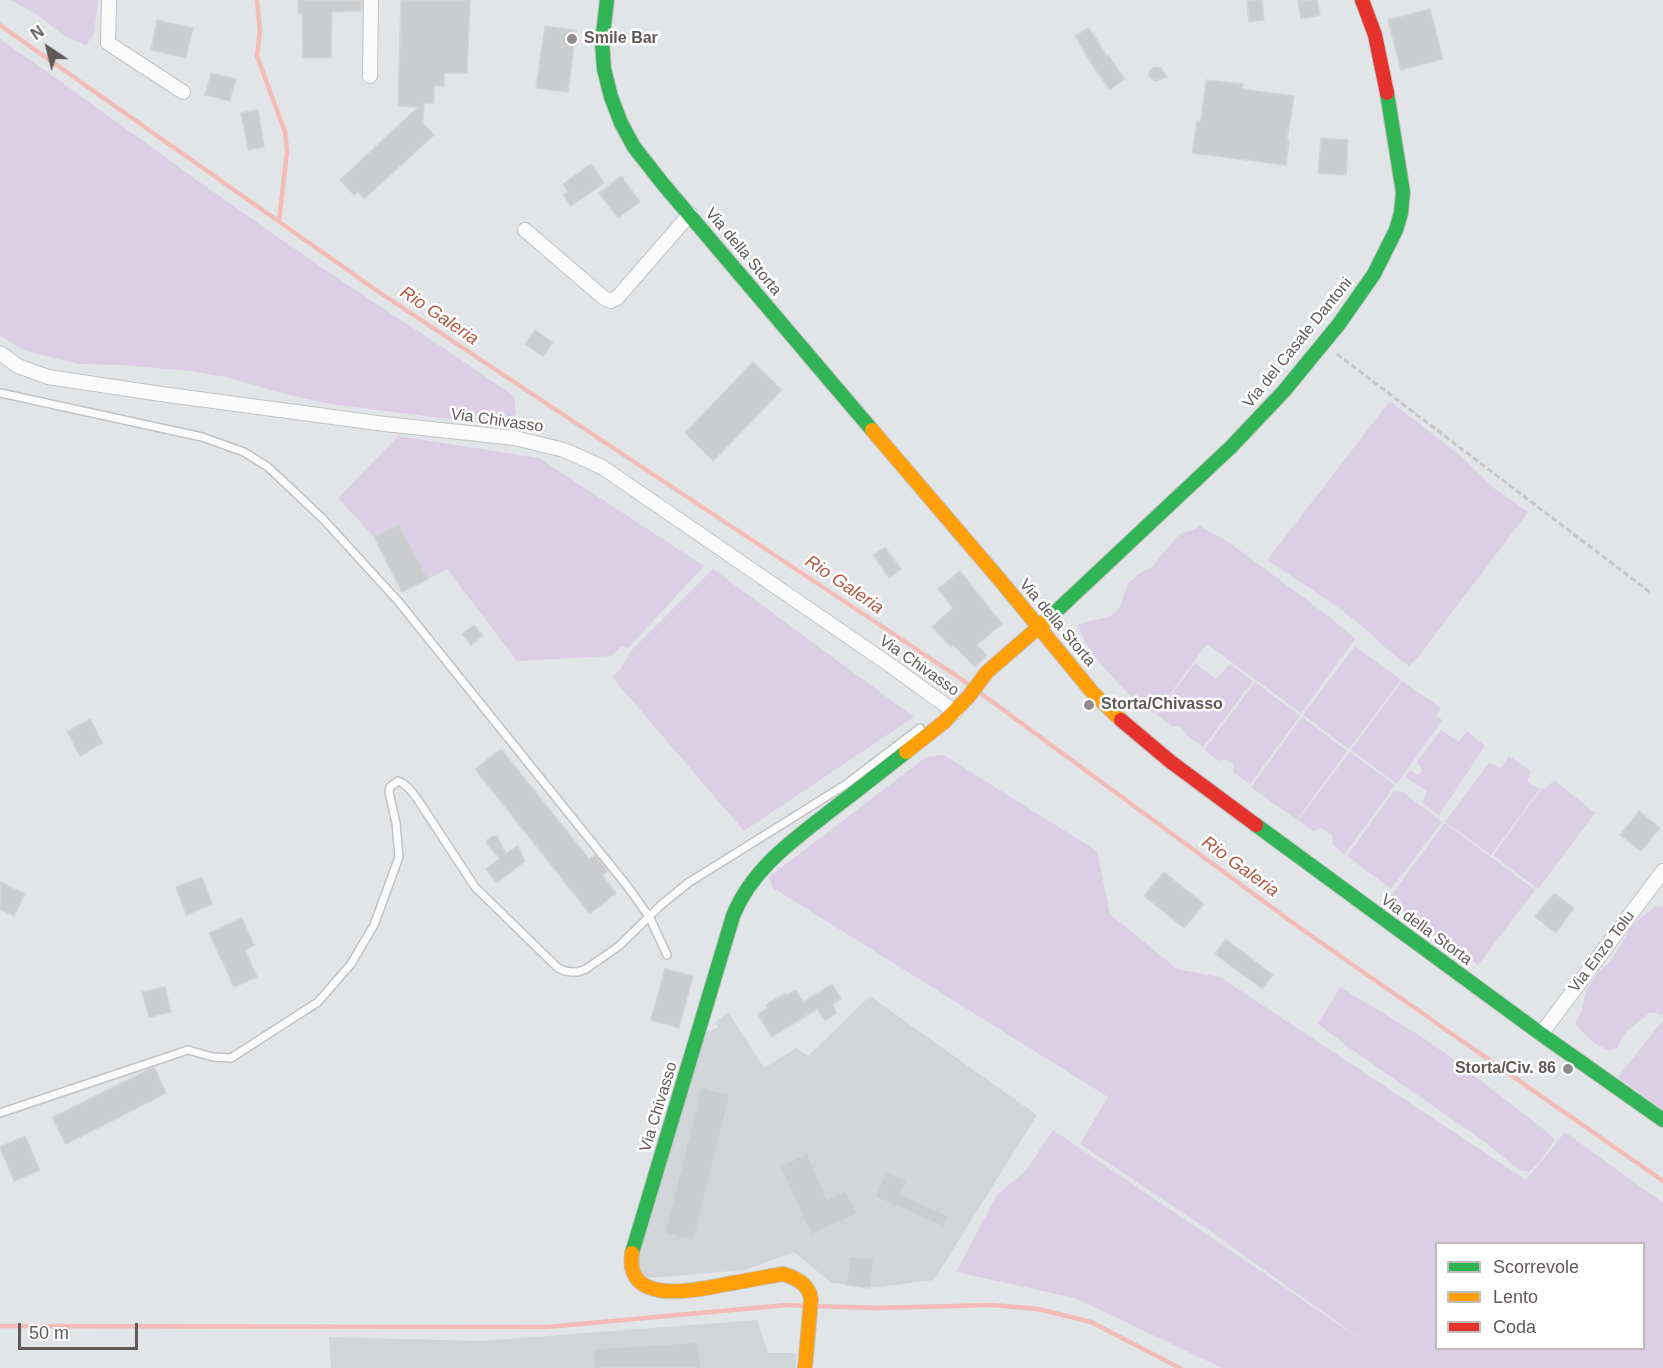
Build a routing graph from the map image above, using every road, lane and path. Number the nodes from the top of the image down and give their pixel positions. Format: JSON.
{"nodes":[{"id":1,"x":109,"y":0,"type":"edge"},
{"id":2,"x":370,"y":0,"type":"edge"},
{"id":3,"x":607,"y":0,"type":"edge"},
{"id":4,"x":1362,"y":0,"type":"edge"},
{"id":5,"x":370,"y":75,"type":"dead end"},
{"id":6,"x":183,"y":92,"type":"dead end"},
{"id":7,"x":690,"y":214,"type":"junction"},
{"id":8,"x":525,"y":230,"type":"dead end"},
{"id":9,"x":1323,"y":344,"type":"junction"},
{"id":10,"x":0,"y":353,"type":"edge"},
{"id":11,"x":0,"y":393,"type":"edge"},
{"id":12,"x":1651,"y":593,"type":"dead end"},
{"id":13,"x":1039,"y":627,"type":"junction"},
{"id":14,"x":954,"y":712,"type":"junction"},
{"id":15,"x":938,"y":715,"type":"dead end"},
{"id":16,"x":929,"y":722,"type":"dead end"},
{"id":17,"x":1663,"y":871,"type":"edge"},
{"id":18,"x":650,"y":918,"type":"junction"},
{"id":19,"x":667,"y":955,"type":"dead end"},
{"id":20,"x":1540,"y":1034,"type":"junction"},
{"id":21,"x":0,"y":1113,"type":"edge"},
{"id":22,"x":1663,"y":1120,"type":"edge"},
{"id":23,"x":805,"y":1368,"type":"edge"}],
"edges":[{"from":1,"to":6,"type":"street"},
{"from":2,"to":5,"type":"street"},
{"from":3,"to":7,"type":"street","name":"Via della Storta"},
{"from":4,"to":9,"type":"street","name":"Via del Casale Dantoni"},
{"from":7,"to":8,"type":"street"},
{"from":7,"to":13,"type":"street","name":"Via della Storta"},
{"from":9,"to":12,"type":"path"},
{"from":9,"to":13,"type":"street","name":"Via del Casale Dantoni"},
{"from":10,"to":14,"type":"street","name":"Via Chivasso"},
{"from":11,"to":18,"type":"lane"},
{"from":13,"to":14,"type":"street","name":"Via Chivasso"},
{"from":13,"to":20,"type":"street","name":"Via della Storta"},
{"from":14,"to":15,"type":"lane"},
{"from":14,"to":23,"type":"street","name":"Via Chivasso"},
{"from":16,"to":18,"type":"lane"},
{"from":17,"to":20,"type":"street","name":"Via Enzo Tolu"},
{"from":18,"to":19,"type":"lane"},
{"from":18,"to":21,"type":"lane"},
{"from":20,"to":22,"type":"street","name":"Via della Storta"}]}
